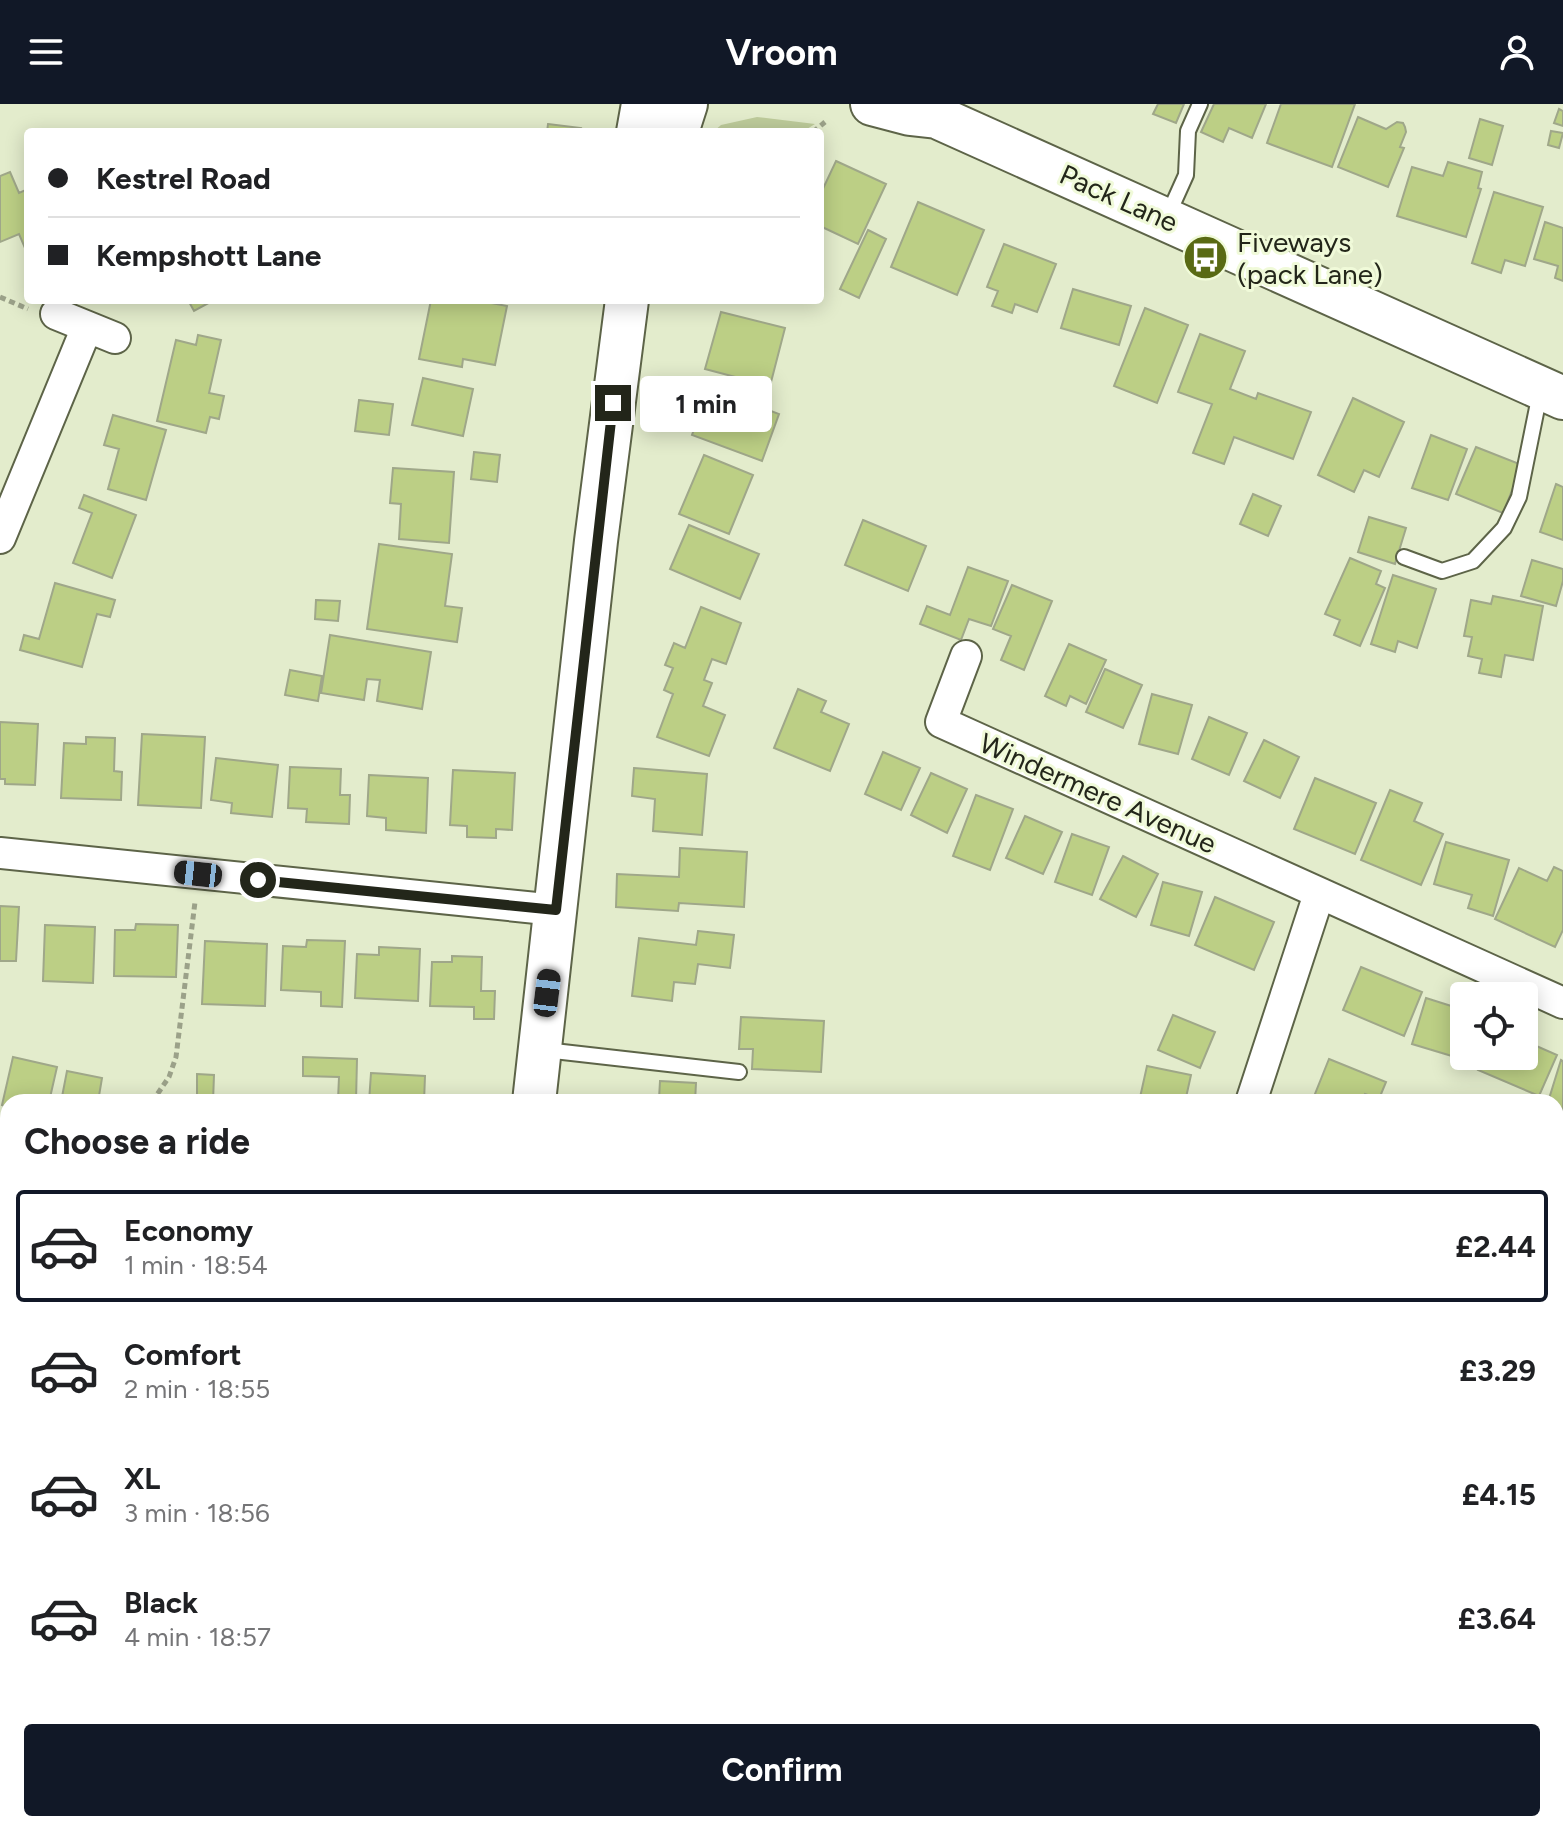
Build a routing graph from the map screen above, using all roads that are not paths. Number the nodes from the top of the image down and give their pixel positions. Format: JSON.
{"nodes":[{"id":1,"x":643,"y":104,"type":"edge"},
{"id":2,"x":686,"y":104,"type":"edge"},
{"id":3,"x":872,"y":104,"type":"edge"},
{"id":4,"x":1200,"y":104,"type":"edge"},
{"id":5,"x":930,"y":111,"type":"edge"},
{"id":6,"x":639,"y":128,"type":"edge"},
{"id":7,"x":678,"y":128,"type":"edge"},
{"id":8,"x":1166,"y":219,"type":"junction"},
{"id":9,"x":626,"y":304,"type":"edge"},
{"id":10,"x":56,"y":314,"type":"dead end"},
{"id":11,"x":87,"y":327,"type":"junction"},
{"id":12,"x":115,"y":338,"type":"dead end"},
{"id":13,"x":1552,"y":393,"type":"edge"},
{"id":14,"x":0,"y":538,"type":"edge"},
{"id":15,"x":1404,"y":557,"type":"dead end"},
{"id":16,"x":966,"y":656,"type":"dead end"},
{"id":17,"x":0,"y":853,"type":"edge"},
{"id":18,"x":1319,"y":894,"type":"junction"},
{"id":19,"x":556,"y":910,"type":"junction"},
{"id":20,"x":1563,"y":1003,"type":"edge"},
{"id":21,"x":540,"y":1049,"type":"junction"},
{"id":22,"x":739,"y":1072,"type":"dead end"},
{"id":23,"x":535,"y":1094,"type":"edge"},
{"id":24,"x":1254,"y":1094,"type":"edge"}],
"edges":[{"from":1,"to":6,"type":"street"},
{"from":2,"to":7,"type":"street"},
{"from":3,"to":5,"type":"street","name":"Pack Lane"},
{"from":4,"to":8,"type":"lane"},
{"from":5,"to":8,"type":"street","name":"Pack Lane"},
{"from":8,"to":13,"type":"street","name":"Pack Lane"},
{"from":9,"to":19,"type":"street"},
{"from":10,"to":11,"type":"street"},
{"from":11,"to":12,"type":"street"},
{"from":11,"to":14,"type":"street"},
{"from":13,"to":15,"type":"lane"},
{"from":16,"to":18,"type":"street","name":"Windermere Avenue"},
{"from":17,"to":19,"type":"street"},
{"from":18,"to":20,"type":"street","name":"Windermere Avenue"},
{"from":18,"to":24,"type":"street"},
{"from":19,"to":21,"type":"street"},
{"from":21,"to":22,"type":"lane"},
{"from":21,"to":23,"type":"street"}]}
